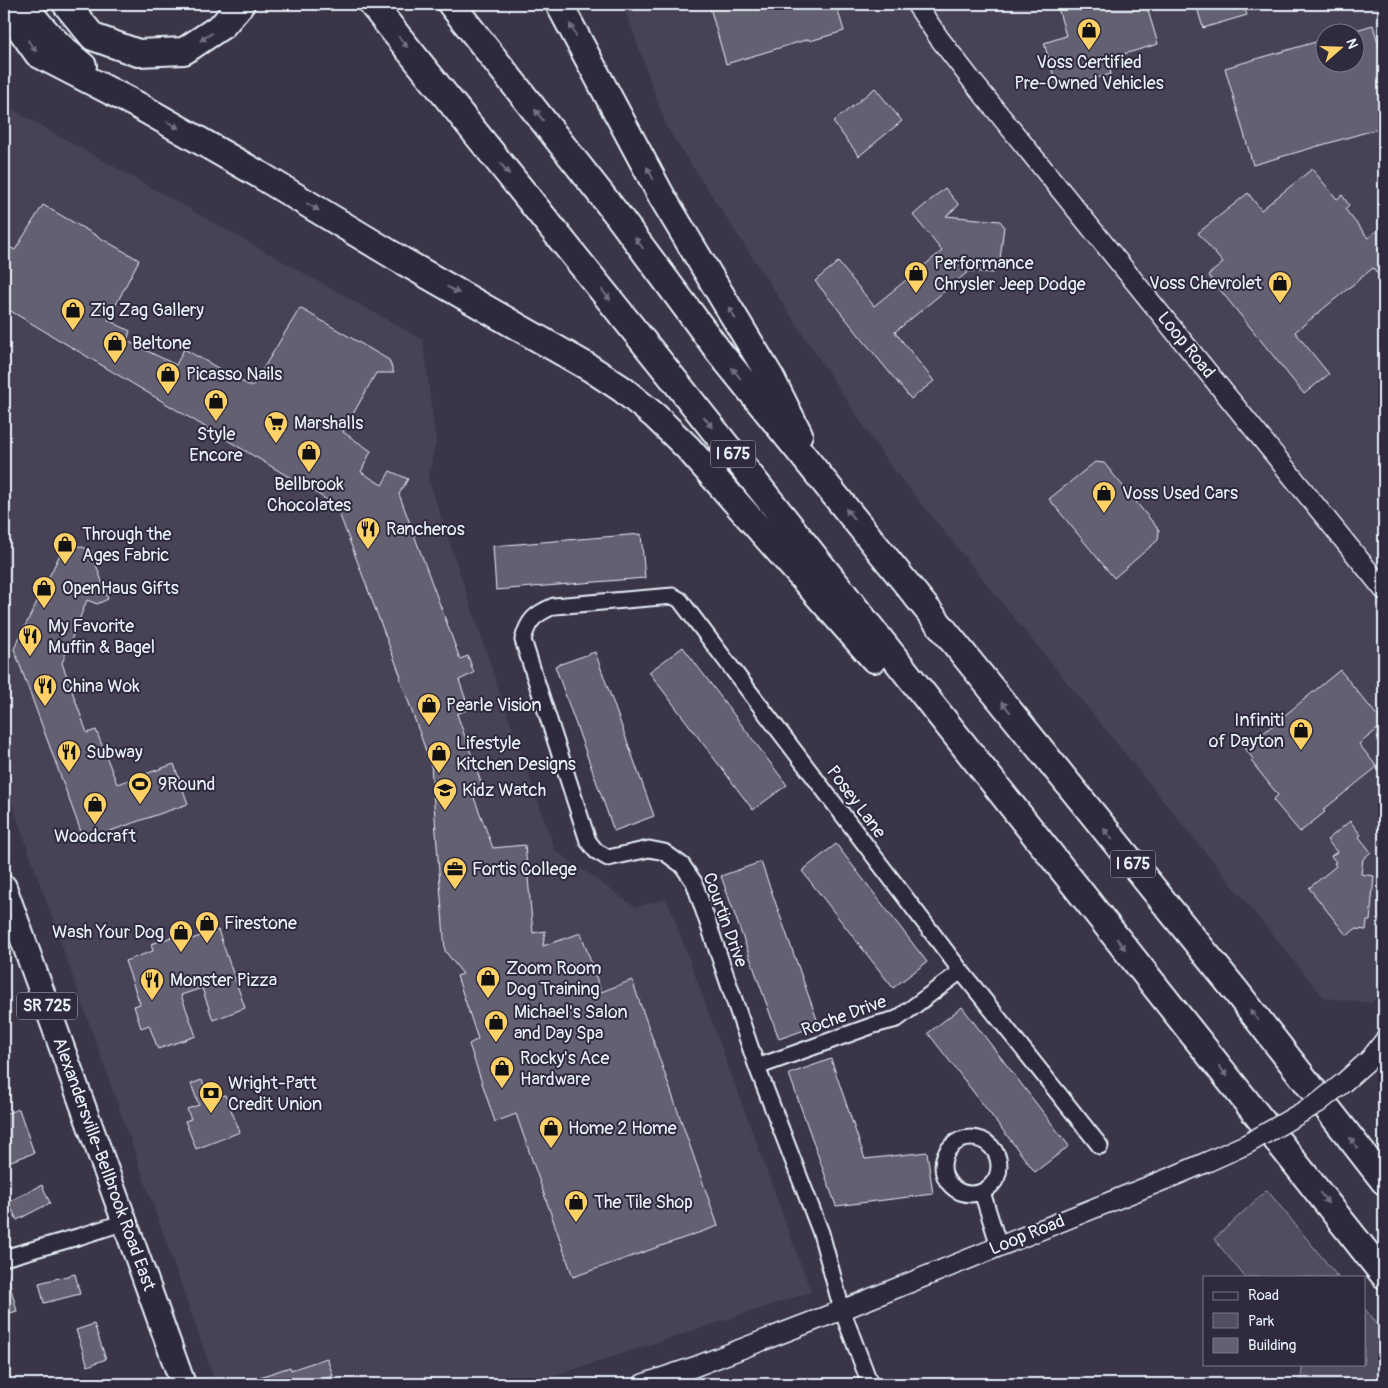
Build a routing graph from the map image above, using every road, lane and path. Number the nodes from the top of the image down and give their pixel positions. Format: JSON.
{"nodes":[{"id":1,"x":23,"y":4,"type":"edge"},
{"id":2,"x":66,"y":4,"type":"edge"},
{"id":3,"x":241,"y":4,"type":"edge"},
{"id":4,"x":372,"y":4,"type":"edge"},
{"id":5,"x":451,"y":4,"type":"edge"},
{"id":6,"x":559,"y":4,"type":"edge"},
{"id":7,"x":916,"y":4,"type":"edge"},
{"id":8,"x":4,"y":6,"type":"edge"},
{"id":9,"x":123,"y":98,"type":"junction"},
{"id":10,"x":821,"y":479,"type":"junction"},
{"id":11,"x":1384,"y":590,"type":"edge"},
{"id":12,"x":532,"y":619,"type":"joint"},
{"id":13,"x":4,"y":887,"type":"edge"},
{"id":14,"x":1091,"y":906,"type":"junction"},
{"id":15,"x":961,"y":971,"type":"junction"},
{"id":16,"x":1384,"y":1041,"type":"edge"},
{"id":17,"x":757,"y":1068,"type":"junction"},
{"id":18,"x":1100,"y":1146,"type":"dead end"},
{"id":19,"x":1384,"y":1181,"type":"edge"},
{"id":20,"x":982,"y":1192,"type":"dead end"},
{"id":21,"x":125,"y":1222,"type":"junction"},
{"id":22,"x":999,"y":1246,"type":"junction"},
{"id":23,"x":4,"y":1258,"type":"edge"},
{"id":24,"x":1384,"y":1275,"type":"edge"},
{"id":25,"x":842,"y":1310,"type":"junction"},
{"id":26,"x":183,"y":1384,"type":"edge"},
{"id":27,"x":643,"y":1384,"type":"edge"},
{"id":28,"x":870,"y":1384,"type":"edge"}],
"edges":[{"from":1,"to":9,"type":"highway"},
{"from":3,"to":2,"type":"highway","one_way":true},
{"from":4,"to":14,"type":"highway","number":"I 675","one_way":true},
{"from":10,"to":5,"type":"highway","number":"I 675","one_way":true},
{"from":10,"to":6,"type":"highway","one_way":true},
{"from":7,"to":11,"type":"street","name":"Loop Road"},
{"from":8,"to":9,"type":"highway","one_way":true},
{"from":9,"to":14,"type":"highway","one_way":true},
{"from":19,"to":10,"type":"highway","number":"I 675","one_way":true},
{"from":12,"to":15,"type":"street","name":"Posey Lane"},
{"from":12,"to":17,"type":"street","name":"Courtin Drive"},
{"from":13,"to":21,"type":"main road","name":"Alexandersville-Bellbrook Road East","number":"SR 725"},
{"from":14,"to":24,"type":"highway","number":"I 675","one_way":true},
{"from":15,"to":17,"type":"street","name":"Roche Drive"},
{"from":15,"to":18,"type":"street","name":"Posey Lane"},
{"from":16,"to":22,"type":"street","name":"Loop Road","bridge":true},
{"from":17,"to":25,"type":"street","name":"Courtin Drive"},
{"from":20,"to":22,"type":"street"},
{"from":21,"to":23,"type":"street"},
{"from":21,"to":26,"type":"main road","name":"Alexandersville-Bellbrook Road East","number":"SR 725"},
{"from":22,"to":25,"type":"street","name":"Loop Road"},
{"from":25,"to":27,"type":"street","name":"Loop Road"},
{"from":25,"to":28,"type":"street","name":"Courtin Drive"}]}
